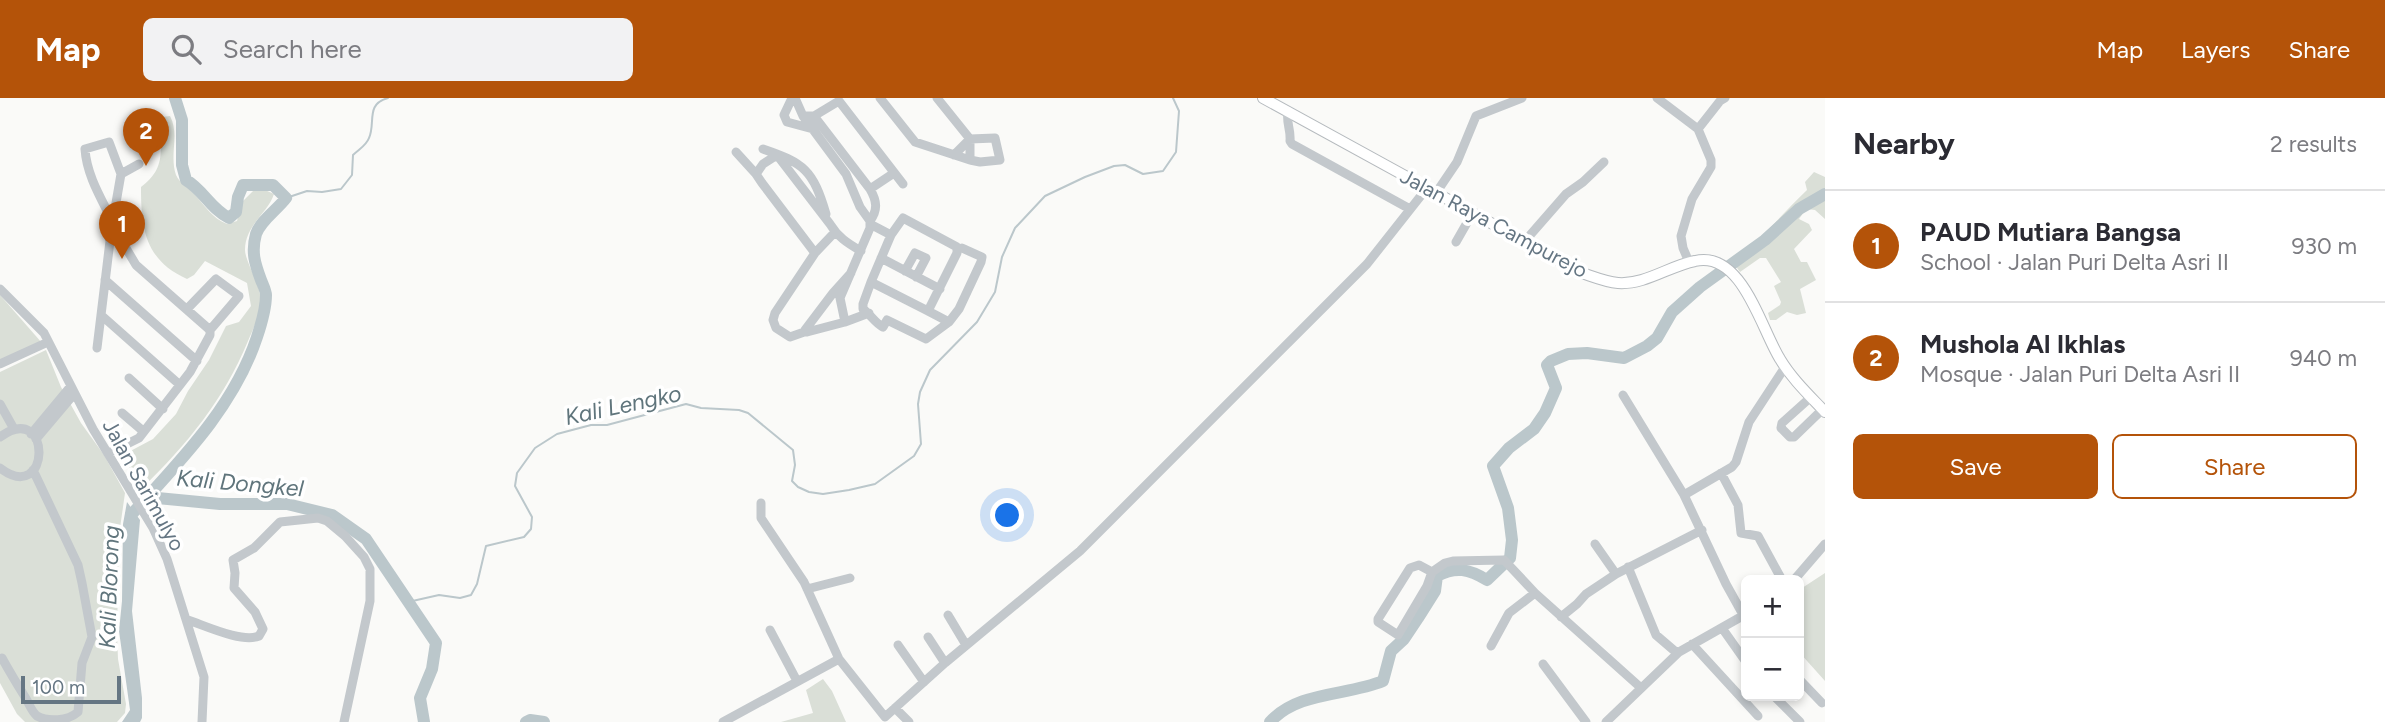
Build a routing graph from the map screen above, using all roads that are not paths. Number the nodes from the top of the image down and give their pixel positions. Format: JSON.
{"nodes":[{"id":1,"x":794,"y":98,"type":"edge"},
{"id":2,"x":880,"y":98,"type":"edge"},
{"id":3,"x":937,"y":98,"type":"edge"},
{"id":4,"x":1264,"y":98,"type":"edge"},
{"id":5,"x":1522,"y":98,"type":"edge"},
{"id":6,"x":1657,"y":98,"type":"edge"},
{"id":7,"x":1725,"y":98,"type":"edge"},
{"id":8,"x":841,"y":99,"type":"edge"},
{"id":9,"x":1289,"y":111,"type":"junction"},
{"id":10,"x":803,"y":116,"type":"junction"},
{"id":11,"x":814,"y":116,"type":"junction"},
{"id":12,"x":1698,"y":128,"type":"junction"},
{"id":13,"x":813,"y":129,"type":"junction"},
{"id":14,"x":970,"y":139,"type":"junction"},
{"id":15,"x":834,"y":148,"type":"junction"},
{"id":16,"x":763,"y":149,"type":"dead end"},
{"id":17,"x":736,"y":152,"type":"dead end"},
{"id":18,"x":777,"y":155,"type":"junction"},
{"id":19,"x":954,"y":155,"type":"junction"},
{"id":20,"x":970,"y":160,"type":"junction"},
{"id":21,"x":1604,"y":162,"type":"dead end"},
{"id":22,"x":139,"y":164,"type":"dead end"},
{"id":23,"x":894,"y":173,"type":"junction"},
{"id":24,"x":121,"y":174,"type":"junction"},
{"id":25,"x":756,"y":174,"type":"junction"},
{"id":26,"x":903,"y":184,"type":"dead end"},
{"id":27,"x":870,"y":189,"type":"junction"},
{"id":28,"x":1431,"y":191,"type":"junction"},
{"id":29,"x":1410,"y":209,"type":"junction"},
{"id":30,"x":1472,"y":214,"type":"junction"},
{"id":31,"x":113,"y":220,"type":"junction"},
{"id":32,"x":870,"y":223,"type":"junction"},
{"id":33,"x":835,"y":232,"type":"junction"},
{"id":34,"x":891,"y":235,"type":"junction"},
{"id":35,"x":120,"y":238,"type":"junction"},
{"id":36,"x":110,"y":241,"type":"junction"},
{"id":37,"x":1456,"y":242,"type":"dead end"},
{"id":38,"x":1524,"y":242,"type":"junction"},
{"id":39,"x":958,"y":249,"type":"junction"},
{"id":40,"x":861,"y":251,"type":"junction"},
{"id":41,"x":815,"y":253,"type":"junction"},
{"id":42,"x":881,"y":258,"type":"junction"},
{"id":43,"x":1689,"y":262,"type":"junction"},
{"id":44,"x":905,"y":271,"type":"junction"},
{"id":45,"x":850,"y":274,"type":"junction"},
{"id":46,"x":916,"y":276,"type":"junction"},
{"id":47,"x":105,"y":280,"type":"junction"},
{"id":48,"x":871,"y":282,"type":"junction"},
{"id":49,"x":0,"y":289,"type":"edge"},
{"id":50,"x":940,"y":289,"type":"junction"},
{"id":51,"x":840,"y":298,"type":"junction"},
{"id":52,"x":827,"y":301,"type":"junction"},
{"id":53,"x":187,"y":309,"type":"junction"},
{"id":54,"x":928,"y":310,"type":"junction"},
{"id":55,"x":870,"y":314,"type":"junction"},
{"id":56,"x":102,"y":315,"type":"junction"},
{"id":57,"x":949,"y":322,"type":"junction"},
{"id":58,"x":845,"y":323,"type":"junction"},
{"id":59,"x":210,"y":330,"type":"junction"},
{"id":60,"x":807,"y":331,"type":"junction"},
{"id":61,"x":48,"y":342,"type":"junction"},
{"id":62,"x":97,"y":348,"type":"dead end"},
{"id":63,"x":197,"y":361,"type":"junction"},
{"id":64,"x":0,"y":364,"type":"edge"},
{"id":65,"x":1785,"y":367,"type":"junction"},
{"id":66,"x":129,"y":378,"type":"dead end"},
{"id":67,"x":180,"y":385,"type":"junction"},
{"id":68,"x":72,"y":391,"type":"junction"},
{"id":69,"x":1623,"y":394,"type":"dead end"},
{"id":70,"x":1811,"y":397,"type":"junction"},
{"id":71,"x":0,"y":404,"type":"edge"},
{"id":72,"x":163,"y":409,"type":"junction"},
{"id":73,"x":1824,"y":411,"type":"edge"},
{"id":74,"x":122,"y":413,"type":"dead end"},
{"id":75,"x":14,"y":429,"type":"junction"},
{"id":76,"x":141,"y":434,"type":"junction"},
{"id":77,"x":34,"y":436,"type":"junction"},
{"id":78,"x":0,"y":437,"type":"edge"},
{"id":79,"x":107,"y":451,"type":"junction"},
{"id":80,"x":0,"y":468,"type":"edge"},
{"id":81,"x":33,"y":470,"type":"junction"},
{"id":82,"x":1721,"y":473,"type":"junction"},
{"id":83,"x":1684,"y":495,"type":"junction"},
{"id":84,"x":761,"y":503,"type":"dead end"},
{"id":85,"x":1702,"y":530,"type":"junction"},
{"id":86,"x":1595,"y":544,"type":"dead end"},
{"id":87,"x":1825,"y":544,"type":"edge"},
{"id":88,"x":1628,"y":567,"type":"junction"},
{"id":89,"x":1432,"y":572,"type":"junction"},
{"id":90,"x":1616,"y":574,"type":"junction"},
{"id":91,"x":1779,"y":575,"type":"edge"},
{"id":92,"x":1798,"y":575,"type":"edge"},
{"id":93,"x":850,"y":578,"type":"dead end"},
{"id":94,"x":807,"y":589,"type":"junction"},
{"id":95,"x":1535,"y":593,"type":"junction"},
{"id":96,"x":1741,"y":609,"type":"edge"},
{"id":97,"x":948,"y":615,"type":"dead end"},
{"id":98,"x":1561,"y":617,"type":"junction"},
{"id":99,"x":1741,"y":619,"type":"edge"},
{"id":100,"x":188,"y":620,"type":"junction"},
{"id":101,"x":1722,"y":628,"type":"junction"},
{"id":102,"x":770,"y":630,"type":"dead end"},
{"id":103,"x":928,"y":637,"type":"dead end"},
{"id":104,"x":1692,"y":644,"type":"junction"},
{"id":105,"x":898,"y":645,"type":"dead end"},
{"id":106,"x":966,"y":645,"type":"junction"},
{"id":107,"x":1492,"y":646,"type":"dead end"},
{"id":108,"x":1677,"y":653,"type":"junction"},
{"id":109,"x":1741,"y":655,"type":"edge"},
{"id":110,"x":2,"y":658,"type":"dead end"},
{"id":111,"x":839,"y":659,"type":"junction"},
{"id":112,"x":945,"y":663,"type":"junction"},
{"id":113,"x":1543,"y":664,"type":"dead end"},
{"id":114,"x":797,"y":681,"type":"junction"},
{"id":115,"x":924,"y":682,"type":"junction"},
{"id":116,"x":1804,"y":684,"type":"edge"},
{"id":117,"x":1640,"y":687,"type":"junction"},
{"id":118,"x":1779,"y":701,"type":"edge"},
{"id":119,"x":1822,"y":703,"type":"dead end"},
{"id":120,"x":895,"y":708,"type":"junction"},
{"id":121,"x":1758,"y":716,"type":"dead end"},
{"id":122,"x":884,"y":720,"type":"edge"},
{"id":123,"x":202,"y":722,"type":"edge"},
{"id":124,"x":344,"y":722,"type":"edge"},
{"id":125,"x":723,"y":722,"type":"edge"},
{"id":126,"x":909,"y":722,"type":"edge"},
{"id":127,"x":1586,"y":722,"type":"edge"},
{"id":128,"x":1606,"y":722,"type":"edge"},
{"id":129,"x":1800,"y":722,"type":"edge"}],
"edges":[{"from":1,"to":10,"type":"street"},
{"from":1,"to":13,"type":"street"},
{"from":2,"to":19,"type":"street"},
{"from":3,"to":14,"type":"street"},
{"from":4,"to":9,"type":"main road","name":"Jalan Raya Campurejo"},
{"from":5,"to":28,"type":"street"},
{"from":6,"to":12,"type":"street"},
{"from":7,"to":12,"type":"street"},
{"from":8,"to":11,"type":"street"},
{"from":8,"to":23,"type":"street"},
{"from":9,"to":28,"type":"main road","name":"Jalan Raya Campurejo"},
{"from":9,"to":29,"type":"street"},
{"from":10,"to":11,"type":"street"},
{"from":10,"to":13,"type":"street"},
{"from":11,"to":15,"type":"street"},
{"from":12,"to":43,"type":"street"},
{"from":13,"to":15,"type":"street"},
{"from":14,"to":19,"type":"street"},
{"from":14,"to":20,"type":"street"},
{"from":14,"to":20,"type":"street"},
{"from":15,"to":27,"type":"street"},
{"from":15,"to":32,"type":"street"},
{"from":16,"to":18,"type":"street"},
{"from":17,"to":25,"type":"street"},
{"from":18,"to":25,"type":"street"},
{"from":18,"to":33,"type":"street"},
{"from":19,"to":20,"type":"street"},
{"from":21,"to":38,"type":"street"},
{"from":22,"to":24,"type":"street"},
{"from":23,"to":26,"type":"street"},
{"from":23,"to":27,"type":"street"},
{"from":24,"to":31,"type":"street"},
{"from":24,"to":31,"type":"street"},
{"from":25,"to":41,"type":"street"},
{"from":27,"to":32,"type":"street"},
{"from":28,"to":29,"type":"street"},
{"from":28,"to":30,"type":"main road","name":"Jalan Raya Campurejo"},
{"from":29,"to":106,"type":"street"},
{"from":30,"to":37,"type":"street"},
{"from":30,"to":38,"type":"main road","name":"Jalan Raya Campurejo"},
{"from":31,"to":35,"type":"street"},
{"from":31,"to":36,"type":"street"},
{"from":32,"to":34,"type":"street"},
{"from":32,"to":40,"type":"street"},
{"from":33,"to":40,"type":"street"},
{"from":33,"to":41,"type":"street"},
{"from":34,"to":39,"type":"street"},
{"from":34,"to":42,"type":"street"},
{"from":35,"to":36,"type":"street"},
{"from":35,"to":53,"type":"street"},
{"from":36,"to":47,"type":"street"},
{"from":38,"to":43,"type":"main road","name":"Jalan Raya Campurejo"},
{"from":39,"to":50,"type":"street"},
{"from":39,"to":57,"type":"street"},
{"from":40,"to":45,"type":"street"},
{"from":41,"to":60,"type":"street"},
{"from":42,"to":44,"type":"street"},
{"from":42,"to":48,"type":"street"},
{"from":43,"to":65,"type":"main road","name":"Jalan Raya Campurejo"},
{"from":44,"to":46,"type":"street"},
{"from":44,"to":46,"type":"street"},
{"from":45,"to":51,"type":"street"},
{"from":45,"to":52,"type":"street"},
{"from":46,"to":50,"type":"street"},
{"from":47,"to":56,"type":"street"},
{"from":47,"to":63,"type":"street"},
{"from":48,"to":54,"type":"street"},
{"from":48,"to":55,"type":"street"},
{"from":49,"to":61,"type":"street","name":"Jalan Sarimulyo"},
{"from":50,"to":54,"type":"street"},
{"from":51,"to":52,"type":"street"},
{"from":51,"to":58,"type":"street"},
{"from":52,"to":60,"type":"street"},
{"from":53,"to":59,"type":"street"},
{"from":53,"to":59,"type":"street"},
{"from":54,"to":57,"type":"street"},
{"from":55,"to":57,"type":"street"},
{"from":55,"to":58,"type":"street"},
{"from":56,"to":62,"type":"street"},
{"from":56,"to":67,"type":"street"},
{"from":58,"to":60,"type":"street"},
{"from":59,"to":63,"type":"street"},
{"from":61,"to":64,"type":"street"},
{"from":61,"to":68,"type":"street","name":"Jalan Sarimulyo"},
{"from":63,"to":67,"type":"street"},
{"from":65,"to":70,"type":"main road","name":"Jalan Raya Campurejo"},
{"from":65,"to":82,"type":"street"},
{"from":66,"to":72,"type":"street"},
{"from":67,"to":72,"type":"street"},
{"from":68,"to":77,"type":"street"},
{"from":68,"to":79,"type":"street","name":"Jalan Sarimulyo"},
{"from":69,"to":83,"type":"street"},
{"from":70,"to":73,"type":"main road","name":"Jalan Raya Campurejo"},
{"from":70,"to":73,"type":"street"},
{"from":71,"to":75,"type":"street"},
{"from":72,"to":76,"type":"street"},
{"from":74,"to":76,"type":"street"},
{"from":75,"to":77,"type":"street"},
{"from":75,"to":78,"type":"street"},
{"from":76,"to":79,"type":"street"},
{"from":77,"to":81,"type":"street"},
{"from":79,"to":100,"type":"street","name":"Jalan Sarimulyo"},
{"from":80,"to":81,"type":"street"},
{"from":81,"to":110,"type":"street"},
{"from":82,"to":83,"type":"street"},
{"from":82,"to":91,"type":"street"},
{"from":83,"to":85,"type":"street"},
{"from":84,"to":94,"type":"street"},
{"from":85,"to":88,"type":"street"},
{"from":85,"to":96,"type":"street"},
{"from":86,"to":90,"type":"street"},
{"from":87,"to":92,"type":"street"},
{"from":88,"to":90,"type":"street"},
{"from":88,"to":108,"type":"street"},
{"from":89,"to":89,"type":"street"},
{"from":89,"to":95,"type":"street"},
{"from":90,"to":98,"type":"street"},
{"from":93,"to":94,"type":"street"},
{"from":94,"to":111,"type":"street"},
{"from":95,"to":98,"type":"street"},
{"from":95,"to":107,"type":"street"},
{"from":97,"to":106,"type":"street"},
{"from":98,"to":117,"type":"street"},
{"from":99,"to":101,"type":"street"},
{"from":100,"to":123,"type":"street","name":"Jalan Sarimulyo"},
{"from":100,"to":124,"type":"street"},
{"from":101,"to":104,"type":"street"},
{"from":101,"to":109,"type":"street"},
{"from":102,"to":114,"type":"street"},
{"from":103,"to":112,"type":"street"},
{"from":104,"to":108,"type":"street"},
{"from":104,"to":121,"type":"street"},
{"from":105,"to":115,"type":"street"},
{"from":106,"to":112,"type":"street"},
{"from":108,"to":117,"type":"street"},
{"from":111,"to":114,"type":"street"},
{"from":111,"to":122,"type":"street"},
{"from":112,"to":115,"type":"street"},
{"from":113,"to":127,"type":"street"},
{"from":114,"to":125,"type":"street"},
{"from":115,"to":120,"type":"street"},
{"from":116,"to":119,"type":"street"},
{"from":117,"to":128,"type":"street"},
{"from":118,"to":129,"type":"street"},
{"from":120,"to":122,"type":"street"},
{"from":120,"to":126,"type":"street"}]}
